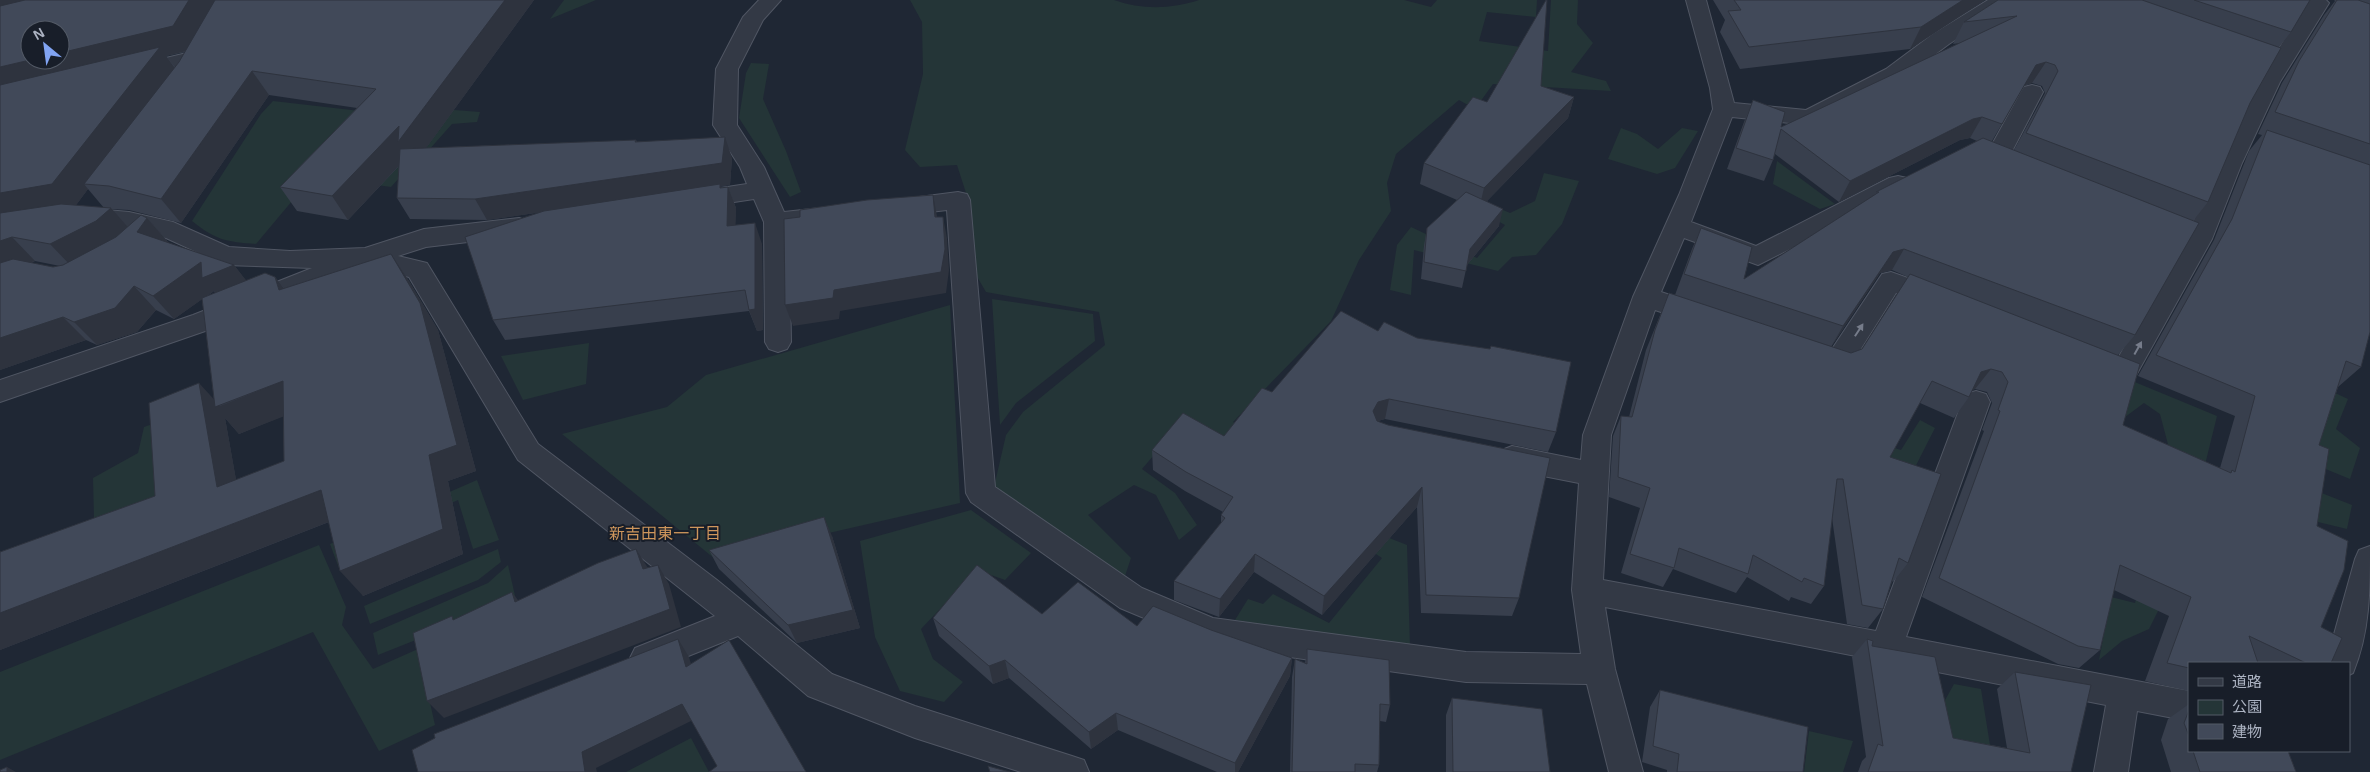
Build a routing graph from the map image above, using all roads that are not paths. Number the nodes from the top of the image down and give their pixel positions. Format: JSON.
{"nodes":[{"id":1,"x":233,"y":0,"type":"edge"},
{"id":2,"x":771,"y":0,"type":"edge"},
{"id":3,"x":1696,"y":0,"type":"edge"},
{"id":4,"x":2002,"y":0,"type":"edge"},
{"id":5,"x":2323,"y":4,"type":"edge"},
{"id":6,"x":199,"y":57,"type":"junction"},
{"id":7,"x":114,"y":78,"type":"edge"},
{"id":8,"x":187,"y":80,"type":"edge"},
{"id":9,"x":2032,"y":92,"type":"edge"},
{"id":10,"x":1724,"y":109,"type":"junction"},
{"id":11,"x":1996,"y":159,"type":"edge"},
{"id":12,"x":1916,"y":175,"type":"edge"},
{"id":13,"x":761,"y":190,"type":"junction"},
{"id":14,"x":100,"y":194,"type":"edge"},
{"id":15,"x":668,"y":205,"type":"edge"},
{"id":16,"x":872,"y":211,"type":"edge"},
{"id":17,"x":843,"y":214,"type":"edge"},
{"id":18,"x":776,"y":222,"type":"junction"},
{"id":19,"x":537,"y":225,"type":"edge"},
{"id":20,"x":1676,"y":226,"type":"junction"},
{"id":21,"x":157,"y":227,"type":"junction"},
{"id":22,"x":135,"y":247,"type":"edge"},
{"id":23,"x":366,"y":258,"type":"junction"},
{"id":24,"x":1646,"y":296,"type":"junction"},
{"id":25,"x":1963,"y":309,"type":"edge"},
{"id":26,"x":1719,"y":322,"type":"edge"},
{"id":27,"x":778,"y":342,"type":"dead end"},
{"id":28,"x":1792,"y":346,"type":"edge"},
{"id":29,"x":2080,"y":355,"type":"edge"},
{"id":30,"x":0,"y":391,"type":"edge"},
{"id":31,"x":1976,"y":402,"type":"edge"},
{"id":32,"x":1490,"y":453,"type":"edge"},
{"id":33,"x":1594,"y":474,"type":"junction"},
{"id":34,"x":2370,"y":559,"type":"edge"},
{"id":35,"x":1587,"y":590,"type":"junction"},
{"id":36,"x":742,"y":620,"type":"junction"},
{"id":37,"x":1886,"y":648,"type":"junction"},
{"id":38,"x":2342,"y":662,"type":"edge"},
{"id":39,"x":623,"y":666,"type":"edge"},
{"id":40,"x":1599,"y":669,"type":"junction"},
{"id":41,"x":2124,"y":693,"type":"junction"},
{"id":42,"x":2188,"y":706,"type":"edge"},
{"id":43,"x":1072,"y":772,"type":"edge"},
{"id":44,"x":1626,"y":772,"type":"edge"},
{"id":45,"x":2111,"y":772,"type":"edge"}],
"edges":[{"from":1,"to":6,"type":"street"},
{"from":2,"to":13,"type":"street"},
{"from":3,"to":10,"type":"street"},
{"from":4,"to":10,"type":"street"},
{"from":29,"to":5,"type":"street","one_way":true},
{"from":6,"to":7,"type":"street"},
{"from":6,"to":8,"type":"street"},
{"from":9,"to":11,"type":"street"},
{"from":10,"to":20,"type":"street"},
{"from":12,"to":20,"type":"street"},
{"from":13,"to":15,"type":"street"},
{"from":13,"to":18,"type":"street"},
{"from":14,"to":21,"type":"street"},
{"from":16,"to":40,"type":"street"},
{"from":17,"to":18,"type":"street"},
{"from":18,"to":27,"type":"street"},
{"from":19,"to":23,"type":"street"},
{"from":20,"to":24,"type":"street"},
{"from":21,"to":22,"type":"street"},
{"from":21,"to":23,"type":"street"},
{"from":23,"to":30,"type":"street"},
{"from":23,"to":36,"type":"street"},
{"from":24,"to":26,"type":"street"},
{"from":24,"to":33,"type":"street"},
{"from":28,"to":25,"type":"street","one_way":true},
{"from":31,"to":37,"type":"street"},
{"from":32,"to":33,"type":"street"},
{"from":33,"to":35,"type":"street"},
{"from":34,"to":38,"type":"street"},
{"from":35,"to":37,"type":"street"},
{"from":35,"to":40,"type":"street"},
{"from":36,"to":39,"type":"street"},
{"from":36,"to":43,"type":"street"},
{"from":37,"to":41,"type":"street"},
{"from":40,"to":44,"type":"street"},
{"from":41,"to":42,"type":"street"},
{"from":41,"to":45,"type":"street"}]}
